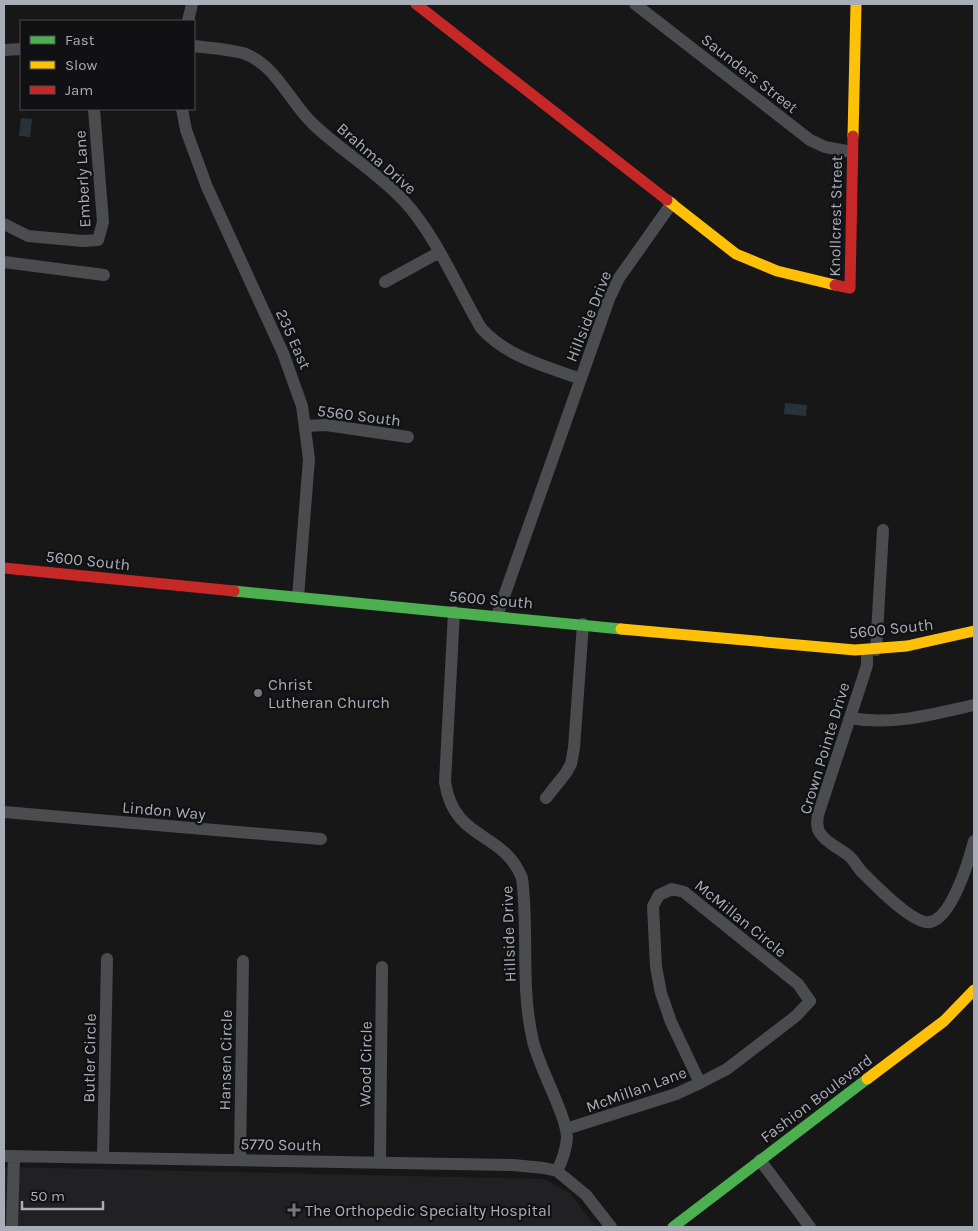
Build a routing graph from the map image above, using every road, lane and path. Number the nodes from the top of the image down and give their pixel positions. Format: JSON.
{"nodes":[{"id":1,"x":192,"y":4,"type":"edge"},
{"id":2,"x":416,"y":4,"type":"edge"},
{"id":3,"x":635,"y":4,"type":"edge"},
{"id":4,"x":856,"y":4,"type":"edge"},
{"id":5,"x":188,"y":20,"type":"edge"},
{"id":6,"x":195,"y":46,"type":"edge"},
{"id":7,"x":20,"y":49,"type":"edge"},
{"id":8,"x":4,"y":50,"type":"edge"},
{"id":9,"x":94,"y":110,"type":"edge"},
{"id":10,"x":182,"y":110,"type":"edge"},
{"id":11,"x":852,"y":152,"type":"junction"},
{"id":12,"x":672,"y":204,"type":"junction"},
{"id":13,"x":4,"y":224,"type":"edge"},
{"id":14,"x":438,"y":253,"type":"junction"},
{"id":15,"x":4,"y":262,"type":"edge"},
{"id":16,"x":104,"y":275,"type":"dead end"},
{"id":17,"x":385,"y":282,"type":"dead end"},
{"id":18,"x":581,"y":378,"type":"junction"},
{"id":19,"x":306,"y":426,"type":"junction"},
{"id":20,"x":408,"y":437,"type":"dead end"},
{"id":21,"x":883,"y":530,"type":"dead end"},
{"id":22,"x":4,"y":568,"type":"edge"},
{"id":23,"x":298,"y":597,"type":"junction"},
{"id":24,"x":454,"y":612,"type":"junction"},
{"id":25,"x":497,"y":616,"type":"junction"},
{"id":26,"x":583,"y":624,"type":"junction"},
{"id":27,"x":974,"y":631,"type":"edge"},
{"id":28,"x":872,"y":650,"type":"junction"},
{"id":29,"x":974,"y":705,"type":"edge"},
{"id":30,"x":850,"y":718,"type":"junction"},
{"id":31,"x":546,"y":798,"type":"dead end"},
{"id":32,"x":4,"y":812,"type":"edge"},
{"id":33,"x":320,"y":839,"type":"dead end"},
{"id":34,"x":974,"y":841,"type":"edge"},
{"id":35,"x":107,"y":959,"type":"dead end"},
{"id":36,"x":244,"y":961,"type":"dead end"},
{"id":37,"x":382,"y":967,"type":"dead end"},
{"id":38,"x":974,"y":990,"type":"edge"},
{"id":39,"x":810,"y":1001,"type":"joint"},
{"id":40,"x":700,"y":1083,"type":"junction"},
{"id":41,"x":566,"y":1129,"type":"junction"},
{"id":42,"x":9,"y":1156,"type":"edge"},
{"id":43,"x":104,"y":1157,"type":"junction"},
{"id":44,"x":240,"y":1159,"type":"junction"},
{"id":45,"x":760,"y":1160,"type":"junction"},
{"id":46,"x":380,"y":1162,"type":"junction"},
{"id":47,"x":557,"y":1171,"type":"junction"},
{"id":48,"x":12,"y":1227,"type":"edge"},
{"id":49,"x":611,"y":1227,"type":"edge"},
{"id":50,"x":673,"y":1227,"type":"edge"},
{"id":51,"x":810,"y":1227,"type":"edge"}],
"edges":[{"from":1,"to":5,"type":"street"},
{"from":2,"to":12,"type":"street"},
{"from":3,"to":11,"type":"street","name":"Saunders Street"},
{"from":4,"to":11,"type":"street","name":"Knollcrest Street"},
{"from":6,"to":14,"type":"street","name":"Brahma Drive"},
{"from":7,"to":8,"type":"street"},
{"from":9,"to":13,"type":"street","name":"Emberly Lane"},
{"from":10,"to":19,"type":"street","name":"235 East"},
{"from":11,"to":12,"type":"street","name":"Knollcrest Street"},
{"from":12,"to":18,"type":"street","name":"Hillside Drive"},
{"from":14,"to":17,"type":"street"},
{"from":14,"to":18,"type":"street","name":"Brahma Drive"},
{"from":15,"to":16,"type":"street"},
{"from":18,"to":25,"type":"street","name":"Hillside Drive"},
{"from":19,"to":20,"type":"street","name":"5560 South"},
{"from":19,"to":23,"type":"street","name":"235 East"},
{"from":21,"to":28,"type":"street","name":"Crown Pointe Drive"},
{"from":22,"to":23,"type":"street","name":"5600 South"},
{"from":23,"to":24,"type":"street","name":"5600 South"},
{"from":24,"to":25,"type":"street","name":"5600 South"},
{"from":24,"to":41,"type":"street","name":"Hillside Drive"},
{"from":25,"to":26,"type":"street","name":"5600 South"},
{"from":26,"to":28,"type":"street","name":"5600 South"},
{"from":26,"to":31,"type":"street"},
{"from":27,"to":28,"type":"street","name":"5600 South"},
{"from":28,"to":30,"type":"street","name":"Crown Pointe Drive"},
{"from":29,"to":30,"type":"street"},
{"from":30,"to":34,"type":"street","name":"Crown Pointe Drive"},
{"from":32,"to":33,"type":"street","name":"Lindon Way"},
{"from":35,"to":43,"type":"street","name":"Butler Circle"},
{"from":36,"to":44,"type":"street","name":"Hansen Circle"},
{"from":37,"to":46,"type":"street","name":"Wood Circle"},
{"from":38,"to":45,"type":"street","name":"Fashion Boulevard"},
{"from":39,"to":40,"type":"street","name":"McMillan Lane"},
{"from":39,"to":40,"type":"street","name":"McMillan Circle"},
{"from":40,"to":41,"type":"street","name":"McMillan Lane"},
{"from":41,"to":47,"type":"street","name":"Hillside Drive"},
{"from":42,"to":43,"type":"street","name":"5770 South"},
{"from":42,"to":48,"type":"street"},
{"from":43,"to":44,"type":"street","name":"5770 South"},
{"from":44,"to":46,"type":"street","name":"5770 South"},
{"from":45,"to":50,"type":"street","name":"Fashion Boulevard"},
{"from":45,"to":51,"type":"street"},
{"from":46,"to":47,"type":"street","name":"5770 South"},
{"from":47,"to":49,"type":"street"}]}
